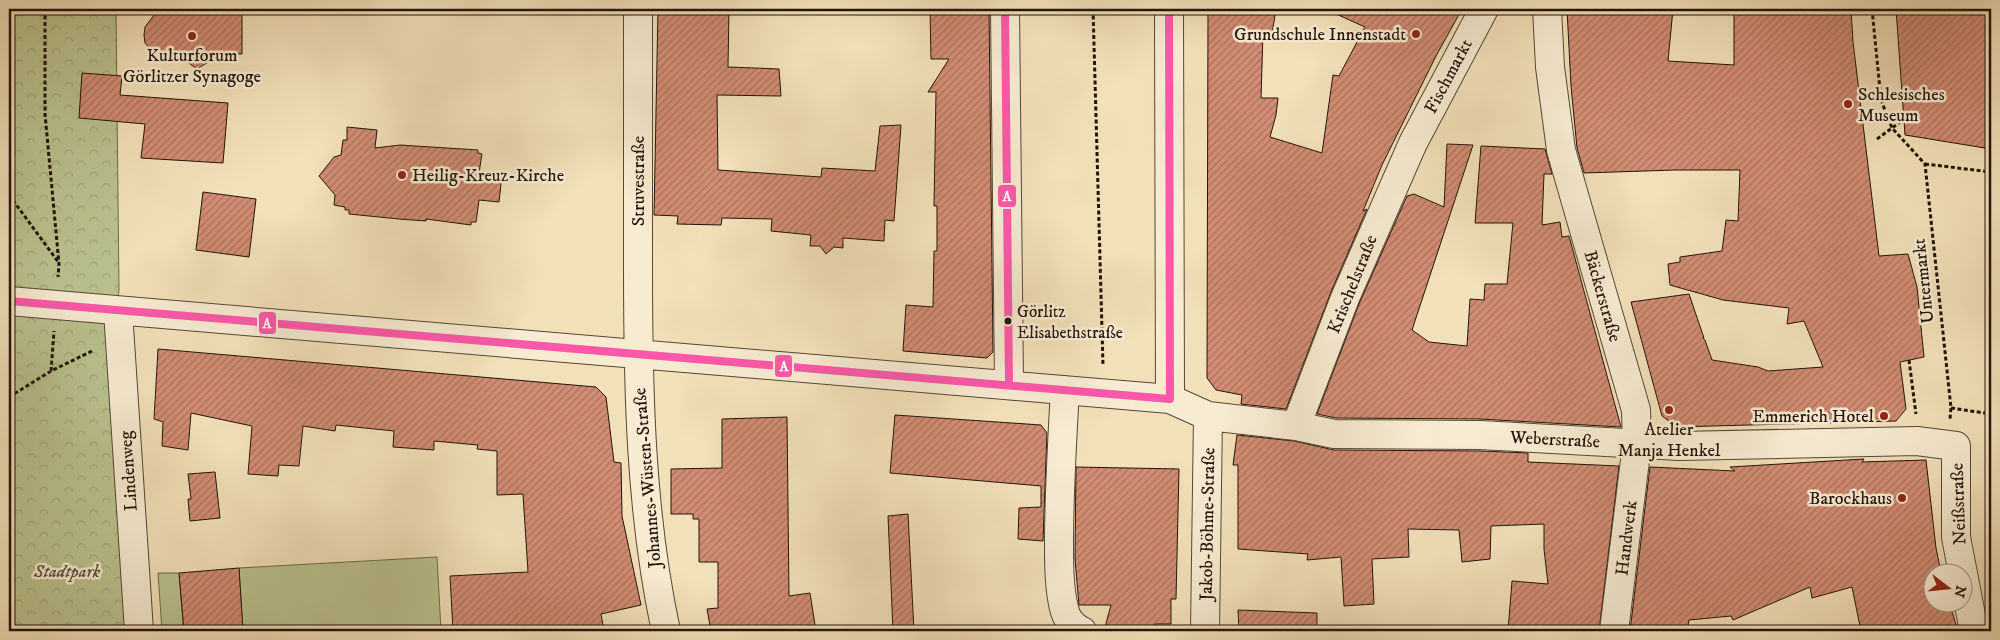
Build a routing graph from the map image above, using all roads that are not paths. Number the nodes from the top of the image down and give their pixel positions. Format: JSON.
{"nodes":[{"id":1,"x":638,"y":9,"type":"edge"},
{"id":2,"x":1005,"y":9,"type":"edge"},
{"id":3,"x":1168,"y":9,"type":"edge"},
{"id":4,"x":1484,"y":9,"type":"edge"},
{"id":5,"x":1547,"y":9,"type":"edge"},
{"id":6,"x":1413,"y":143,"type":"joint"},
{"id":7,"x":9,"y":301,"type":"edge"},
{"id":8,"x":118,"y":311,"type":"junction"},
{"id":9,"x":638,"y":354,"type":"junction"},
{"id":10,"x":1009,"y":384,"type":"junction"},
{"id":11,"x":1065,"y":390,"type":"junction"},
{"id":12,"x":1170,"y":399,"type":"junction"},
{"id":13,"x":1208,"y":416,"type":"junction"},
{"id":14,"x":1296,"y":426,"type":"junction"},
{"id":15,"x":1637,"y":444,"type":"junction"},
{"id":16,"x":1945,"y":444,"type":"joint"},
{"id":17,"x":139,"y":631,"type":"edge"},
{"id":18,"x":666,"y":631,"type":"edge"},
{"id":19,"x":1082,"y":631,"type":"edge"},
{"id":20,"x":1205,"y":631,"type":"edge"},
{"id":21,"x":1614,"y":631,"type":"edge"},
{"id":22,"x":1974,"y":631,"type":"edge"}],
"edges":[{"from":1,"to":9,"type":"street","name":"Struvestraße"},
{"from":2,"to":10,"type":"street"},
{"from":3,"to":12,"type":"street"},
{"from":4,"to":6,"type":"street","name":"Fischmarkt"},
{"from":5,"to":15,"type":"street","name":"Bäckerstraße"},
{"from":6,"to":14,"type":"street","name":"Krischelstraße"},
{"from":7,"to":8,"type":"street","name":"Weberstraße"},
{"from":8,"to":9,"type":"street","name":"Weberstraße"},
{"from":8,"to":17,"type":"street","name":"Lindenweg"},
{"from":9,"to":10,"type":"street","name":"Weberstraße"},
{"from":9,"to":18,"type":"street","name":"Johannes-Wüsten-Straße"},
{"from":10,"to":11,"type":"street","name":"Weberstraße"},
{"from":11,"to":12,"type":"street","name":"Weberstraße"},
{"from":11,"to":19,"type":"street"},
{"from":12,"to":13,"type":"street","name":"Weberstraße"},
{"from":13,"to":14,"type":"street","name":"Weberstraße"},
{"from":13,"to":20,"type":"street","name":"Jakob-Böhme-Straße"},
{"from":14,"to":15,"type":"street","name":"Weberstraße"},
{"from":15,"to":16,"type":"street","name":"Weberstraße"},
{"from":15,"to":21,"type":"street","name":"Handwerk"},
{"from":16,"to":22,"type":"street","name":"Neißstraße"}]}
